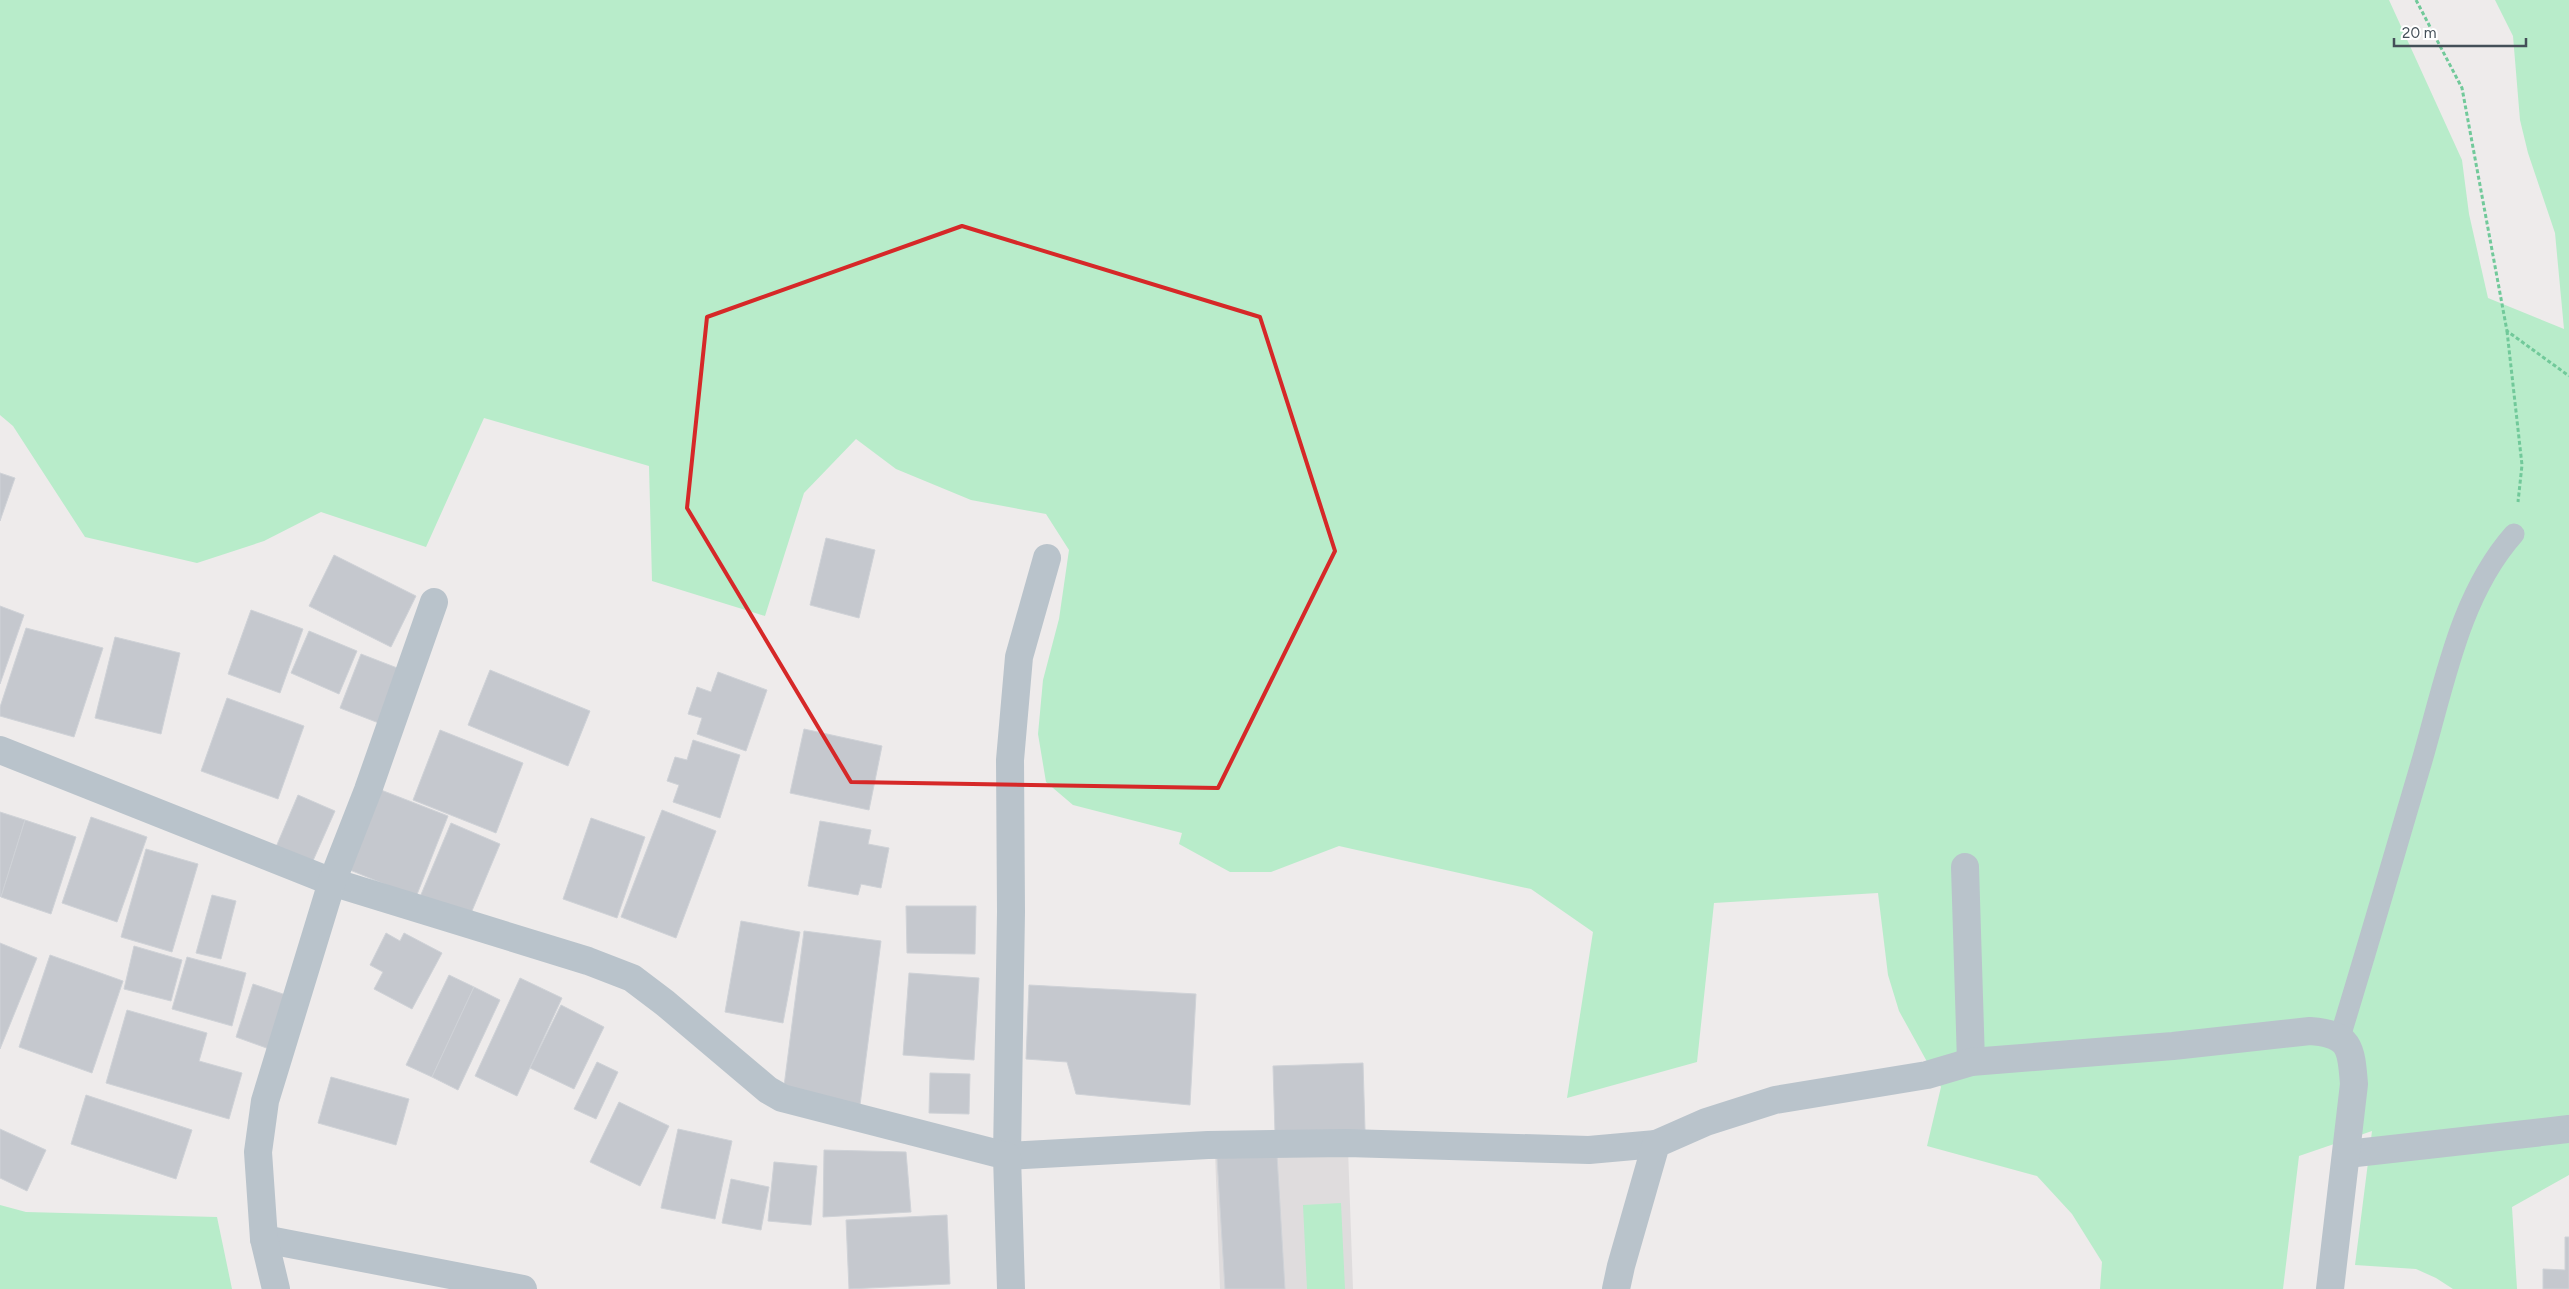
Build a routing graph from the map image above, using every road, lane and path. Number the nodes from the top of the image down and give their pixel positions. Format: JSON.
{"nodes":[{"id":1,"x":2416,"y":0,"type":"edge"},
{"id":2,"x":2507,"y":331,"type":"junction"},
{"id":3,"x":2569,"y":376,"type":"edge"},
{"id":4,"x":2514,"y":534,"type":"joint"},
{"id":5,"x":1047,"y":558,"type":"dead end"},
{"id":6,"x":434,"y":602,"type":"dead end"},
{"id":7,"x":0,"y":750,"type":"edge"},
{"id":8,"x":1964,"y":867,"type":"dead end"},
{"id":9,"x":332,"y":882,"type":"junction"},
{"id":10,"x":2340,"y":1037,"type":"junction"},
{"id":11,"x":1971,"y":1062,"type":"junction"},
{"id":12,"x":2569,"y":1129,"type":"edge"},
{"id":13,"x":1656,"y":1144,"type":"junction"},
{"id":14,"x":2347,"y":1154,"type":"junction"},
{"id":15,"x":1007,"y":1156,"type":"junction"},
{"id":16,"x":264,"y":1239,"type":"junction"},
{"id":17,"x":276,"y":1289,"type":"edge"},
{"id":18,"x":523,"y":1289,"type":"edge"},
{"id":19,"x":1011,"y":1289,"type":"edge"},
{"id":20,"x":1616,"y":1289,"type":"edge"},
{"id":21,"x":2330,"y":1289,"type":"edge"}],
"edges":[{"from":1,"to":2,"type":"path"},
{"from":2,"to":3,"type":"path"},
{"from":2,"to":4,"type":"path"},
{"from":4,"to":10,"type":"lane"},
{"from":5,"to":15,"type":"street"},
{"from":6,"to":9,"type":"street"},
{"from":7,"to":9,"type":"street"},
{"from":8,"to":11,"type":"street"},
{"from":9,"to":15,"type":"street"},
{"from":9,"to":16,"type":"street"},
{"from":10,"to":11,"type":"street"},
{"from":10,"to":14,"type":"street"},
{"from":11,"to":13,"type":"street"},
{"from":12,"to":14,"type":"street"},
{"from":13,"to":15,"type":"street"},
{"from":13,"to":20,"type":"street"},
{"from":14,"to":21,"type":"street"},
{"from":15,"to":19,"type":"street"},
{"from":16,"to":17,"type":"street"},
{"from":16,"to":18,"type":"street"}]}
